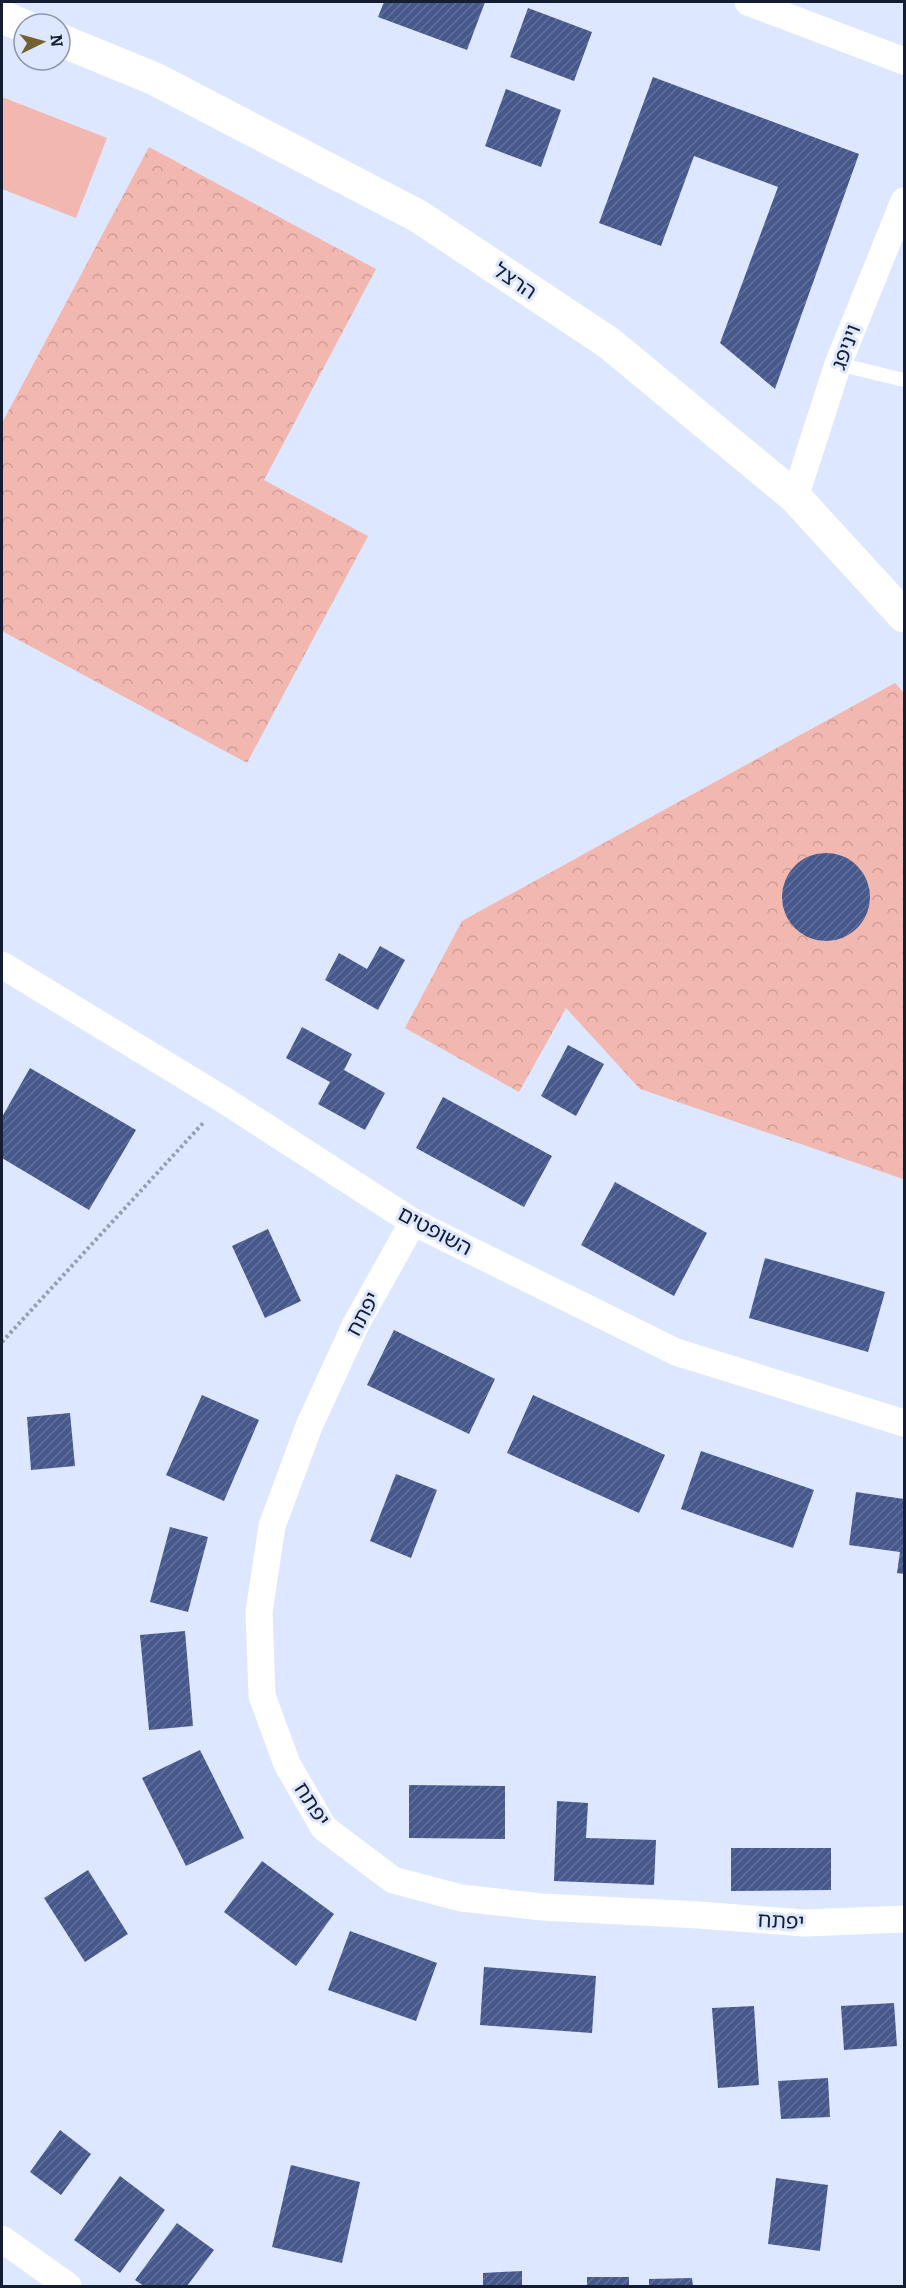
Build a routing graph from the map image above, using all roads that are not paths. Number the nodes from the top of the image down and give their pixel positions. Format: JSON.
{"nodes":[{"id":1,"x":748,"y":2,"type":"edge"},
{"id":2,"x":72,"y":45,"type":"edge"},
{"id":3,"x":904,"y":61,"type":"edge"},
{"id":4,"x":904,"y":201,"type":"edge"},
{"id":5,"x":838,"y":364,"type":"junction"},
{"id":6,"x":904,"y":380,"type":"edge"},
{"id":7,"x":795,"y":497,"type":"junction"},
{"id":8,"x":904,"y":616,"type":"edge"},
{"id":9,"x":2,"y":965,"type":"edge"},
{"id":10,"x":413,"y":1222,"type":"junction"},
{"id":11,"x":904,"y":1423,"type":"edge"},
{"id":12,"x":904,"y":1919,"type":"edge"},
{"id":13,"x":2,"y":2239,"type":"edge"},
{"id":14,"x":68,"y":2286,"type":"edge"}],
"edges":[{"from":1,"to":3,"type":"street"},
{"from":2,"to":7,"type":"street","name":"הרצל"},
{"from":4,"to":5,"type":"street","name":"ויניפג"},
{"from":5,"to":6,"type":"lane"},
{"from":5,"to":7,"type":"street","name":"ויניפג"},
{"from":7,"to":8,"type":"street","name":"הרצל"},
{"from":9,"to":10,"type":"street","name":"השופטים"},
{"from":10,"to":11,"type":"street","name":"השופטים"},
{"from":10,"to":12,"type":"street","name":"יפתח"},
{"from":13,"to":14,"type":"street"}]}
